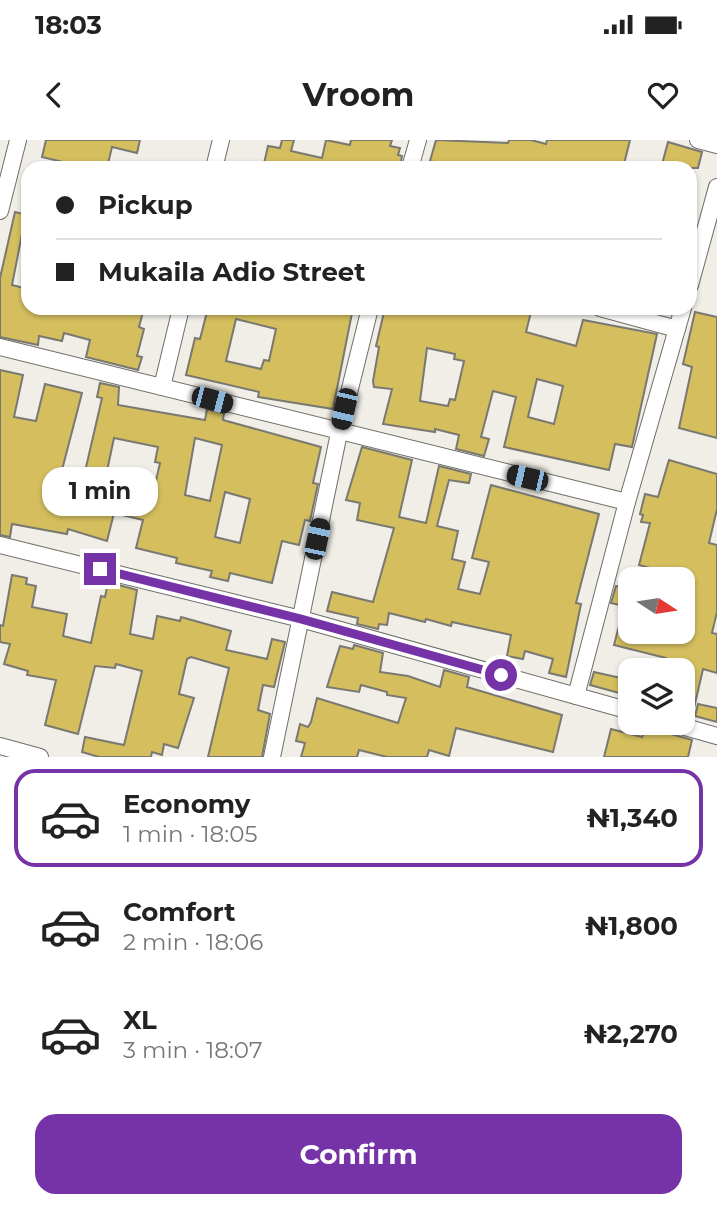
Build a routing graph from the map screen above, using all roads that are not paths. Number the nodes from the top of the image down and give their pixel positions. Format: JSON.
{"nodes":[{"id":1,"x":18,"y":140,"type":"edge"},
{"id":2,"x":221,"y":140,"type":"edge"},
{"id":3,"x":418,"y":140,"type":"edge"},
{"id":4,"x":698,"y":140,"type":"edge"},
{"id":5,"x":717,"y":145,"type":"edge"},
{"id":6,"x":216,"y":161,"type":"edge"},
{"id":7,"x":412,"y":161,"type":"edge"},
{"id":8,"x":717,"y":187,"type":"edge"},
{"id":9,"x":0,"y":211,"type":"edge"},
{"id":10,"x":697,"y":260,"type":"edge"},
{"id":11,"x":178,"y":315,"type":"edge"},
{"id":12,"x":368,"y":315,"type":"edge"},
{"id":13,"x":626,"y":315,"type":"edge"},
{"id":14,"x":681,"y":315,"type":"edge"},
{"id":15,"x":677,"y":329,"type":"junction"},
{"id":16,"x":0,"y":347,"type":"edge"},
{"id":17,"x":162,"y":387,"type":"junction"},
{"id":18,"x":339,"y":433,"type":"junction"},
{"id":19,"x":627,"y":502,"type":"junction"},
{"id":20,"x":0,"y":545,"type":"edge"},
{"id":21,"x":301,"y":619,"type":"junction"},
{"id":22,"x":576,"y":696,"type":"junction"},
{"id":23,"x":618,"y":708,"type":"edge"},
{"id":24,"x":695,"y":730,"type":"edge"},
{"id":25,"x":717,"y":736,"type":"edge"},
{"id":26,"x":0,"y":746,"type":"edge"},
{"id":27,"x":40,"y":757,"type":"edge"},
{"id":28,"x":272,"y":757,"type":"edge"}],
"edges":[{"from":1,"to":9,"type":"street"},
{"from":2,"to":6,"type":"street"},
{"from":3,"to":7,"type":"street"},
{"from":4,"to":5,"type":"street"},
{"from":8,"to":10,"type":"street"},
{"from":11,"to":17,"type":"street"},
{"from":12,"to":18,"type":"street"},
{"from":13,"to":15,"type":"street"},
{"from":14,"to":15,"type":"street"},
{"from":15,"to":19,"type":"street"},
{"from":16,"to":17,"type":"street"},
{"from":17,"to":18,"type":"street"},
{"from":18,"to":19,"type":"street"},
{"from":18,"to":21,"type":"street"},
{"from":19,"to":22,"type":"street"},
{"from":20,"to":21,"type":"street"},
{"from":21,"to":22,"type":"street"},
{"from":21,"to":28,"type":"street"},
{"from":22,"to":23,"type":"street"},
{"from":24,"to":25,"type":"street"},
{"from":26,"to":27,"type":"street"}]}
